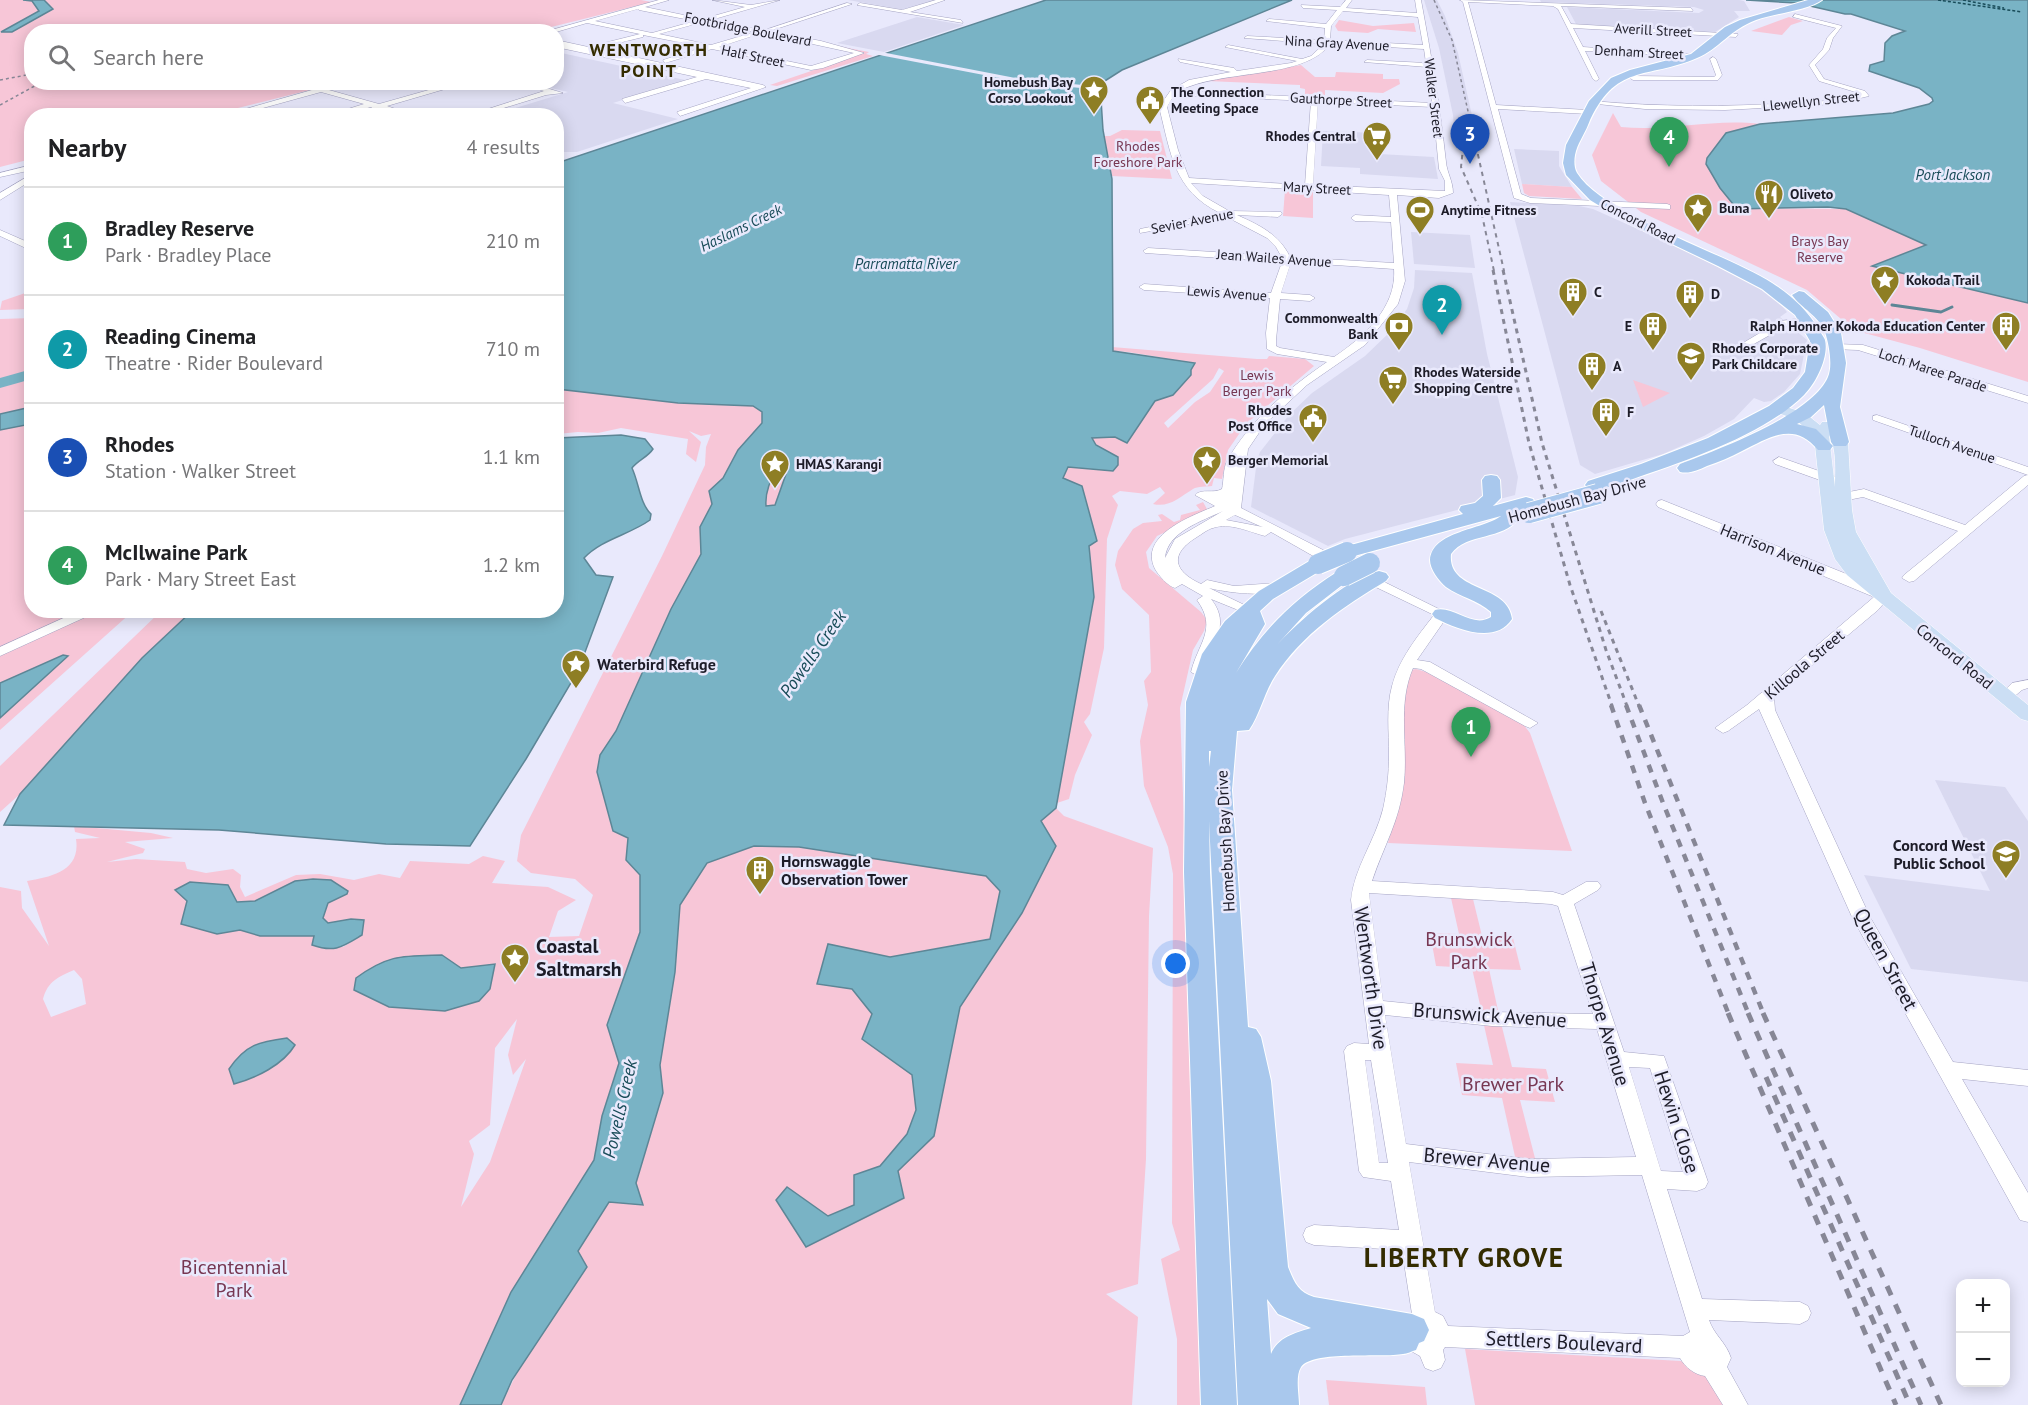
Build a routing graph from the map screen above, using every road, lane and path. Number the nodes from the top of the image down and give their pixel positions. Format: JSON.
{"nodes":[{"id":1,"x":660,"y":0,"type":"edge"},
{"id":2,"x":671,"y":0,"type":"edge"},
{"id":3,"x":715,"y":0,"type":"edge"},
{"id":4,"x":777,"y":0,"type":"edge"},
{"id":5,"x":834,"y":0,"type":"edge"},
{"id":6,"x":942,"y":0,"type":"edge"},
{"id":7,"x":1349,"y":0,"type":"edge"},
{"id":8,"x":1418,"y":0,"type":"edge"},
{"id":9,"x":1464,"y":0,"type":"edge"},
{"id":10,"x":1821,"y":1,"type":"edge"},
{"id":11,"x":854,"y":4,"type":"junction"},
{"id":12,"x":1555,"y":5,"type":"junction"},
{"id":13,"x":749,"y":6,"type":"junction"},
{"id":14,"x":1303,"y":6,"type":"dead end"},
{"id":15,"x":642,"y":7,"type":"junction"},
{"id":16,"x":1342,"y":9,"type":"junction"},
{"id":17,"x":1691,"y":10,"type":"dead end"},
{"id":18,"x":1796,"y":11,"type":"junction"},
{"id":19,"x":902,"y":12,"type":"junction"},
{"id":20,"x":1422,"y":15,"type":"junction"},
{"id":21,"x":1783,"y":15,"type":"junction"},
{"id":22,"x":706,"y":20,"type":"junction"},
{"id":23,"x":586,"y":21,"type":"junction"},
{"id":24,"x":1269,"y":21,"type":"dead end"},
{"id":25,"x":961,"y":22,"type":"dead end"},
{"id":26,"x":1328,"y":26,"type":"junction"},
{"id":27,"x":1570,"y":26,"type":"junction"},
{"id":28,"x":564,"y":27,"type":"edge"},
{"id":29,"x":764,"y":31,"type":"junction"},
{"id":30,"x":1722,"y":34,"type":"junction"},
{"id":31,"x":649,"y":35,"type":"junction"},
{"id":32,"x":1736,"y":35,"type":"junction"},
{"id":33,"x":1247,"y":38,"type":"dead end"},
{"id":34,"x":564,"y":42,"type":"edge"},
{"id":35,"x":564,"y":43,"type":"edge"},
{"id":36,"x":1327,"y":43,"type":"junction"},
{"id":37,"x":598,"y":46,"type":"junction"},
{"id":38,"x":708,"y":47,"type":"junction"},
{"id":39,"x":1228,"y":47,"type":"dead end"},
{"id":40,"x":1427,"y":47,"type":"junction"},
{"id":41,"x":1582,"y":49,"type":"junction"},
{"id":42,"x":1696,"y":55,"type":"junction"},
{"id":43,"x":1711,"y":57,"type":"junction"},
{"id":44,"x":1180,"y":60,"type":"dead end"},
{"id":45,"x":1305,"y":60,"type":"junction"},
{"id":46,"x":657,"y":62,"type":"junction"},
{"id":47,"x":1367,"y":62,"type":"dead end"},
{"id":48,"x":1430,"y":65,"type":"junction"},
{"id":49,"x":815,"y":69,"type":"joint"},
{"id":50,"x":1240,"y":72,"type":"junction"},
{"id":51,"x":710,"y":74,"type":"junction"},
{"id":52,"x":1595,"y":77,"type":"joint"},
{"id":53,"x":1621,"y":77,"type":"junction"},
{"id":54,"x":1633,"y":78,"type":"junction"},
{"id":55,"x":322,"y":90,"type":"edge"},
{"id":56,"x":435,"y":90,"type":"edge"},
{"id":57,"x":535,"y":90,"type":"edge"},
{"id":58,"x":547,"y":90,"type":"edge"},
{"id":59,"x":318,"y":91,"type":"junction"},
{"id":60,"x":546,"y":93,"type":"junction"},
{"id":61,"x":559,"y":93,"type":"junction"},
{"id":62,"x":1171,"y":95,"type":"junction"},
{"id":63,"x":1315,"y":99,"type":"junction"},
{"id":64,"x":625,"y":101,"type":"dead end"},
{"id":65,"x":1436,"y":105,"type":"junction"},
{"id":66,"x":372,"y":106,"type":"junction"},
{"id":67,"x":1595,"y":106,"type":"junction"},
{"id":68,"x":1494,"y":107,"type":"junction"},
{"id":69,"x":254,"y":108,"type":"edge"},
{"id":70,"x":363,"y":108,"type":"edge"},
{"id":71,"x":378,"y":108,"type":"edge"},
{"id":72,"x":380,"y":108,"type":"edge"},
{"id":73,"x":496,"y":108,"type":"edge"},
{"id":74,"x":508,"y":108,"type":"edge"},
{"id":75,"x":680,"y":114,"type":"dead end"},
{"id":76,"x":1582,"y":154,"type":"dead end"},
{"id":77,"x":24,"y":167,"type":"edge"},
{"id":78,"x":1584,"y":169,"type":"dead end"},
{"id":79,"x":0,"y":174,"type":"edge"},
{"id":80,"x":1186,"y":180,"type":"junction"},
{"id":81,"x":24,"y":181,"type":"edge"},
{"id":82,"x":1309,"y":187,"type":"junction"},
{"id":83,"x":1393,"y":192,"type":"junction"},
{"id":84,"x":1448,"y":194,"type":"joint"},
{"id":85,"x":0,"y":197,"type":"edge"},
{"id":86,"x":1603,"y":204,"type":"junction"},
{"id":87,"x":1619,"y":205,"type":"junction"},
{"id":88,"x":1667,"y":207,"type":"dead end"},
{"id":89,"x":1228,"y":213,"type":"junction"},
{"id":90,"x":1278,"y":214,"type":"dead end"},
{"id":91,"x":1355,"y":218,"type":"dead end"},
{"id":92,"x":1396,"y":220,"type":"junction"},
{"id":93,"x":1143,"y":231,"type":"dead end"},
{"id":94,"x":0,"y":232,"type":"edge"},
{"id":95,"x":24,"y":245,"type":"edge"},
{"id":96,"x":1148,"y":251,"type":"dead end"},
{"id":97,"x":1286,"y":259,"type":"junction"},
{"id":98,"x":1400,"y":266,"type":"junction"},
{"id":99,"x":1144,"y":287,"type":"dead end"},
{"id":100,"x":1276,"y":296,"type":"junction"},
{"id":101,"x":1310,"y":298,"type":"dead end"},
{"id":102,"x":1794,"y":307,"type":"junction"},
{"id":103,"x":1829,"y":325,"type":"junction"},
{"id":104,"x":1811,"y":327,"type":"junction"},
{"id":105,"x":1764,"y":334,"type":"junction"},
{"id":106,"x":1836,"y":347,"type":"junction"},
{"id":107,"x":1336,"y":360,"type":"junction"},
{"id":108,"x":1837,"y":375,"type":"junction"},
{"id":109,"x":2028,"y":400,"type":"edge"},
{"id":110,"x":1777,"y":408,"type":"junction"},
{"id":111,"x":1803,"y":415,"type":"junction"},
{"id":112,"x":1876,"y":418,"type":"dead end"},
{"id":113,"x":1774,"y":430,"type":"junction"},
{"id":114,"x":1832,"y":444,"type":"junction"},
{"id":115,"x":1244,"y":445,"type":"junction"},
{"id":116,"x":1779,"y":461,"type":"dead end"},
{"id":117,"x":2028,"y":471,"type":"edge"},
{"id":118,"x":1826,"y":478,"type":"junction"},
{"id":119,"x":2028,"y":479,"type":"edge"},
{"id":120,"x":1491,"y":480,"type":"dead end"},
{"id":121,"x":1596,"y":490,"type":"junction"},
{"id":122,"x":1843,"y":490,"type":"junction"},
{"id":123,"x":1229,"y":502,"type":"junction"},
{"id":124,"x":1662,"y":504,"type":"dead end"},
{"id":125,"x":1521,"y":511,"type":"junction"},
{"id":126,"x":1213,"y":523,"type":"junction"},
{"id":127,"x":1967,"y":530,"type":"junction"},
{"id":128,"x":1196,"y":532,"type":"junction"},
{"id":129,"x":1333,"y":555,"type":"junction"},
{"id":130,"x":1844,"y":561,"type":"junction"},
{"id":131,"x":1814,"y":567,"type":"junction"},
{"id":132,"x":1366,"y":574,"type":"junction"},
{"id":133,"x":1909,"y":578,"type":"dead end"},
{"id":134,"x":1277,"y":587,"type":"junction"},
{"id":135,"x":1883,"y":596,"type":"junction"},
{"id":136,"x":1204,"y":600,"type":"junction"},
{"id":137,"x":1248,"y":612,"type":"junction"},
{"id":138,"x":1442,"y":615,"type":"junction"},
{"id":139,"x":76,"y":618,"type":"edge"},
{"id":140,"x":0,"y":652,"type":"edge"},
{"id":141,"x":1408,"y":663,"type":"junction"},
{"id":142,"x":2017,"y":689,"type":"edge"},
{"id":143,"x":1767,"y":696,"type":"junction"},
{"id":144,"x":1197,"y":702,"type":"junction"},
{"id":145,"x":2028,"y":715,"type":"edge"},
{"id":146,"x":1530,"y":723,"type":"dead end"},
{"id":147,"x":1723,"y":728,"type":"dead end"},
{"id":148,"x":1220,"y":783,"type":"junction"},
{"id":149,"x":1223,"y":836,"type":"junction"},
{"id":150,"x":1362,"y":886,"type":"junction"},
{"id":151,"x":1592,"y":886,"type":"dead end"},
{"id":152,"x":1564,"y":903,"type":"junction"},
{"id":153,"x":1230,"y":935,"type":"junction"},
{"id":154,"x":1375,"y":1006,"type":"junction"},
{"id":155,"x":1604,"y":1022,"type":"junction"},
{"id":156,"x":1380,"y":1053,"type":"junction"},
{"id":157,"x":1615,"y":1059,"type":"junction"},
{"id":158,"x":1947,"y":1069,"type":"junction"},
{"id":159,"x":2028,"y":1078,"type":"edge"},
{"id":160,"x":1400,"y":1162,"type":"junction"},
{"id":161,"x":1650,"y":1172,"type":"junction"},
{"id":162,"x":2028,"y":1213,"type":"edge"},
{"id":163,"x":1314,"y":1235,"type":"dead end"},
{"id":164,"x":1412,"y":1241,"type":"junction"},
{"id":165,"x":1694,"y":1309,"type":"junction"},
{"id":166,"x":1800,"y":1313,"type":"dead end"},
{"id":167,"x":1426,"y":1338,"type":"junction"},
{"id":168,"x":1697,"y":1344,"type":"junction"},
{"id":169,"x":1220,"y":1405,"type":"edge"},
{"id":170,"x":1256,"y":1405,"type":"edge"},
{"id":171,"x":1281,"y":1405,"type":"edge"},
{"id":172,"x":1736,"y":1405,"type":"edge"}],
"edges":[{"from":1,"to":15,"type":"street"},
{"from":2,"to":15,"type":"street"},
{"from":3,"to":13,"type":"street"},
{"from":4,"to":13,"type":"street"},
{"from":5,"to":11,"type":"street"},
{"from":6,"to":19,"type":"street"},
{"from":7,"to":16,"type":"street"},
{"from":8,"to":20,"type":"street","name":"Walker Street"},
{"from":9,"to":12,"type":"street"},
{"from":9,"to":68,"type":"street"},
{"from":10,"to":18,"type":"highway","name":"Concord Road"},
{"from":10,"to":21,"type":"highway","name":"Concord Road"},
{"from":11,"to":19,"type":"street"},
{"from":11,"to":29,"type":"street"},
{"from":12,"to":17,"type":"street"},
{"from":12,"to":27,"type":"street"},
{"from":13,"to":22,"type":"street"},
{"from":14,"to":16,"type":"street"},
{"from":15,"to":22,"type":"street","name":"Footbridge Boulevard"},
{"from":15,"to":23,"type":"street"},
{"from":16,"to":20,"type":"street"},
{"from":16,"to":26,"type":"street"},
{"from":18,"to":21,"type":"highway"},
{"from":18,"to":30,"type":"highway","name":"Concord Road"},
{"from":18,"to":67,"type":"street","name":"Llewellyn Street"},
{"from":19,"to":25,"type":"street"},
{"from":20,"to":40,"type":"street","name":"Walker Street"},
{"from":21,"to":32,"type":"highway","name":"Concord Road"},
{"from":22,"to":29,"type":"street","name":"Footbridge Boulevard"},
{"from":22,"to":31,"type":"street"},
{"from":23,"to":28,"type":"street"},
{"from":23,"to":31,"type":"street","name":"Half Street"},
{"from":24,"to":26,"type":"street"},
{"from":26,"to":36,"type":"street"},
{"from":27,"to":30,"type":"street","name":"Averill Street"},
{"from":27,"to":41,"type":"street"},
{"from":29,"to":38,"type":"street"},
{"from":29,"to":49,"type":"street","name":"Footbridge Boulevard"},
{"from":30,"to":32,"type":"street","name":"Averill Street"},
{"from":30,"to":42,"type":"highway","name":"Concord Road"},
{"from":31,"to":37,"type":"street"},
{"from":31,"to":38,"type":"street","name":"Half Street"},
{"from":32,"to":43,"type":"highway","name":"Concord Road"},
{"from":33,"to":36,"type":"street","name":"Nina Gray Avenue"},
{"from":34,"to":37,"type":"street"},
{"from":35,"to":46,"type":"street"},
{"from":36,"to":40,"type":"street","name":"Nina Gray Avenue"},
{"from":36,"to":45,"type":"street"},
{"from":37,"to":46,"type":"street"},
{"from":38,"to":46,"type":"street"},
{"from":38,"to":49,"type":"street","name":"Half Street"},
{"from":39,"to":45,"type":"street"},
{"from":40,"to":48,"type":"street","name":"Walker Street"},
{"from":41,"to":42,"type":"street","name":"Denham Street"},
{"from":41,"to":52,"type":"street"},
{"from":42,"to":53,"type":"highway","name":"Concord Road"},
{"from":43,"to":54,"type":"highway","name":"Concord Road"},
{"from":43,"to":54,"type":"street"},
{"from":44,"to":50,"type":"street"},
{"from":45,"to":50,"type":"street"},
{"from":46,"to":51,"type":"street"},
{"from":47,"to":48,"type":"street"},
{"from":48,"to":65,"type":"street","name":"Walker Street"},
{"from":50,"to":62,"type":"street"},
{"from":51,"to":64,"type":"street"},
{"from":51,"to":75,"type":"street"},
{"from":52,"to":53,"type":"highway"},
{"from":53,"to":67,"type":"highway","name":"Concord Road"},
{"from":54,"to":67,"type":"highway","name":"Concord Road"},
{"from":55,"to":59,"type":"street"},
{"from":56,"to":66,"type":"street"},
{"from":57,"to":60,"type":"street"},
{"from":58,"to":61,"type":"street"},
{"from":59,"to":66,"type":"street"},
{"from":59,"to":69,"type":"street"},
{"from":60,"to":61,"type":"street"},
{"from":60,"to":73,"type":"street"},
{"from":61,"to":74,"type":"street"},
{"from":62,"to":63,"type":"street","name":"Gauthorpe Street"},
{"from":62,"to":80,"type":"street"},
{"from":63,"to":65,"type":"street","name":"Gauthorpe Street"},
{"from":63,"to":82,"type":"street"},
{"from":65,"to":84,"type":"street","name":"Walker Street"},
{"from":66,"to":70,"type":"street"},
{"from":66,"to":71,"type":"street"},
{"from":66,"to":72,"type":"street"},
{"from":67,"to":68,"type":"street","name":"Llewellyn Street"},
{"from":67,"to":76,"type":"highway","name":"Concord Road"},
{"from":67,"to":86,"type":"highway","name":"Concord Road"},
{"from":68,"to":86,"type":"street"},
{"from":77,"to":79,"type":"street"},
{"from":78,"to":87,"type":"highway","name":"Concord Road"},
{"from":80,"to":82,"type":"street","name":"Mary Street"},
{"from":80,"to":89,"type":"street"},
{"from":81,"to":85,"type":"street"},
{"from":82,"to":83,"type":"street","name":"Mary Street"},
{"from":83,"to":84,"type":"street","name":"Mary Street"},
{"from":83,"to":92,"type":"street"},
{"from":86,"to":87,"type":"street"},
{"from":86,"to":102,"type":"highway","name":"Concord Road"},
{"from":87,"to":88,"type":"street"},
{"from":87,"to":103,"type":"highway","name":"Concord Road"},
{"from":89,"to":90,"type":"street","name":"Sevier Avenue"},
{"from":89,"to":93,"type":"street","name":"Sevier Avenue"},
{"from":89,"to":97,"type":"street"},
{"from":91,"to":92,"type":"street"},
{"from":92,"to":98,"type":"street"},
{"from":94,"to":95,"type":"street"},
{"from":96,"to":97,"type":"street","name":"Jean Wailes Avenue"},
{"from":97,"to":98,"type":"street","name":"Jean Wailes Avenue"},
{"from":97,"to":100,"type":"street"},
{"from":98,"to":107,"type":"street"},
{"from":99,"to":100,"type":"street","name":"Lewis Avenue"},
{"from":100,"to":101,"type":"street","name":"Lewis Avenue"},
{"from":100,"to":107,"type":"street"},
{"from":102,"to":104,"type":"highway","name":"Concord Road"},
{"from":102,"to":105,"type":"street"},
{"from":103,"to":104,"type":"highway"},
{"from":103,"to":106,"type":"highway","name":"Concord Road"},
{"from":104,"to":105,"type":"street"},
{"from":104,"to":105,"type":"street"},
{"from":104,"to":110,"type":"highway"},
{"from":106,"to":108,"type":"highway","name":"Concord Road"},
{"from":106,"to":109,"type":"street","name":"Loch Maree Parade"},
{"from":107,"to":115,"type":"street"},
{"from":108,"to":111,"type":"highway","name":"Homebush Bay Drive"},
{"from":108,"to":114,"type":"highway","name":"Concord Road"},
{"from":110,"to":111,"type":"main road"},
{"from":110,"to":121,"type":"highway","name":"Homebush Bay Drive"},
{"from":111,"to":113,"type":"highway","name":"Homebush Bay Drive"},
{"from":111,"to":114,"type":"main road"},
{"from":112,"to":117,"type":"street","name":"Tulloch Avenue"},
{"from":113,"to":114,"type":"highway"},
{"from":113,"to":121,"type":"highway","name":"Homebush Bay Drive"},
{"from":114,"to":118,"type":"main road","name":"Concord Road"},
{"from":114,"to":122,"type":"main road","name":"Concord Road"},
{"from":115,"to":123,"type":"street"},
{"from":115,"to":123,"type":"street"},
{"from":116,"to":118,"type":"street"},
{"from":118,"to":122,"type":"street"},
{"from":118,"to":130,"type":"main road","name":"Concord Road"},
{"from":119,"to":127,"type":"street"},
{"from":120,"to":129,"type":"highway"},
{"from":121,"to":125,"type":"highway","name":"Homebush Bay Drive","bridge":true},
{"from":122,"to":127,"type":"street"},
{"from":122,"to":135,"type":"main road","name":"Concord Road"},
{"from":123,"to":126,"type":"street"},
{"from":123,"to":129,"type":"street"},
{"from":123,"to":136,"type":"street"},
{"from":124,"to":131,"type":"street","name":"Harrison Avenue"},
{"from":125,"to":129,"type":"highway","name":"Homebush Bay Drive"},
{"from":125,"to":132,"type":"highway","name":"Homebush Bay Drive"},
{"from":125,"to":138,"type":"highway"},
{"from":126,"to":128,"type":"street"},
{"from":126,"to":129,"type":"street"},
{"from":127,"to":133,"type":"street"},
{"from":128,"to":134,"type":"street"},
{"from":128,"to":137,"type":"street"},
{"from":129,"to":134,"type":"highway","name":"Homebush Bay Drive"},
{"from":130,"to":131,"type":"street"},
{"from":130,"to":135,"type":"main road","name":"Concord Road"},
{"from":131,"to":135,"type":"street","name":"Harrison Avenue"},
{"from":132,"to":137,"type":"highway"},
{"from":132,"to":138,"type":"street"},
{"from":132,"to":148,"type":"highway","name":"Homebush Bay Drive"},
{"from":132,"to":149,"type":"highway"},
{"from":134,"to":137,"type":"highway","name":"Homebush Bay Drive"},
{"from":135,"to":142,"type":"main road","name":"Concord Road"},
{"from":135,"to":143,"type":"street","name":"Killoola Street"},
{"from":136,"to":137,"type":"street"},
{"from":136,"to":144,"type":"street"},
{"from":137,"to":144,"type":"highway","name":"Homebush Bay Drive"},
{"from":137,"to":148,"type":"highway"},
{"from":138,"to":141,"type":"street","name":"Wentworth Drive"},
{"from":139,"to":140,"type":"street"},
{"from":141,"to":146,"type":"street"},
{"from":141,"to":150,"type":"street","name":"Wentworth Drive"},
{"from":142,"to":145,"type":"main road","name":"Concord Road"},
{"from":143,"to":147,"type":"street","name":"Killoola Street"},
{"from":143,"to":158,"type":"street","name":"Queen Street"},
{"from":144,"to":169,"type":"highway","name":"Homebush Bay Drive"},
{"from":148,"to":149,"type":"highway","name":"Homebush Bay Drive"},
{"from":149,"to":153,"type":"highway","name":"Homebush Bay Drive"},
{"from":150,"to":152,"type":"street"},
{"from":150,"to":154,"type":"street","name":"Wentworth Drive"},
{"from":151,"to":152,"type":"street"},
{"from":152,"to":155,"type":"street","name":"Thorpe Avenue"},
{"from":153,"to":167,"type":"highway"},
{"from":153,"to":170,"type":"highway","name":"Homebush Bay Drive"},
{"from":154,"to":155,"type":"street","name":"Brunswick Avenue"},
{"from":154,"to":156,"type":"street","name":"Wentworth Drive"},
{"from":155,"to":157,"type":"street","name":"Thorpe Avenue"},
{"from":156,"to":160,"type":"street","name":"Wentworth Drive"},
{"from":156,"to":160,"type":"street","name":"Brewer Avenue"},
{"from":157,"to":161,"type":"street","name":"Thorpe Avenue"},
{"from":157,"to":161,"type":"street","name":"Hewin Close"},
{"from":158,"to":159,"type":"street"},
{"from":158,"to":162,"type":"street","name":"Queen Street"},
{"from":160,"to":161,"type":"street","name":"Brewer Avenue"},
{"from":160,"to":164,"type":"street","name":"Wentworth Drive"},
{"from":161,"to":165,"type":"street","name":"Thorpe Avenue"},
{"from":163,"to":164,"type":"street"},
{"from":164,"to":167,"type":"street","name":"Wentworth Drive"},
{"from":165,"to":166,"type":"street"},
{"from":165,"to":168,"type":"street","name":"Thorpe Avenue"},
{"from":167,"to":168,"type":"street","name":"Settlers Boulevard"},
{"from":167,"to":171,"type":"highway"},
{"from":168,"to":172,"type":"street","name":"Thorpe Avenue"}]}
